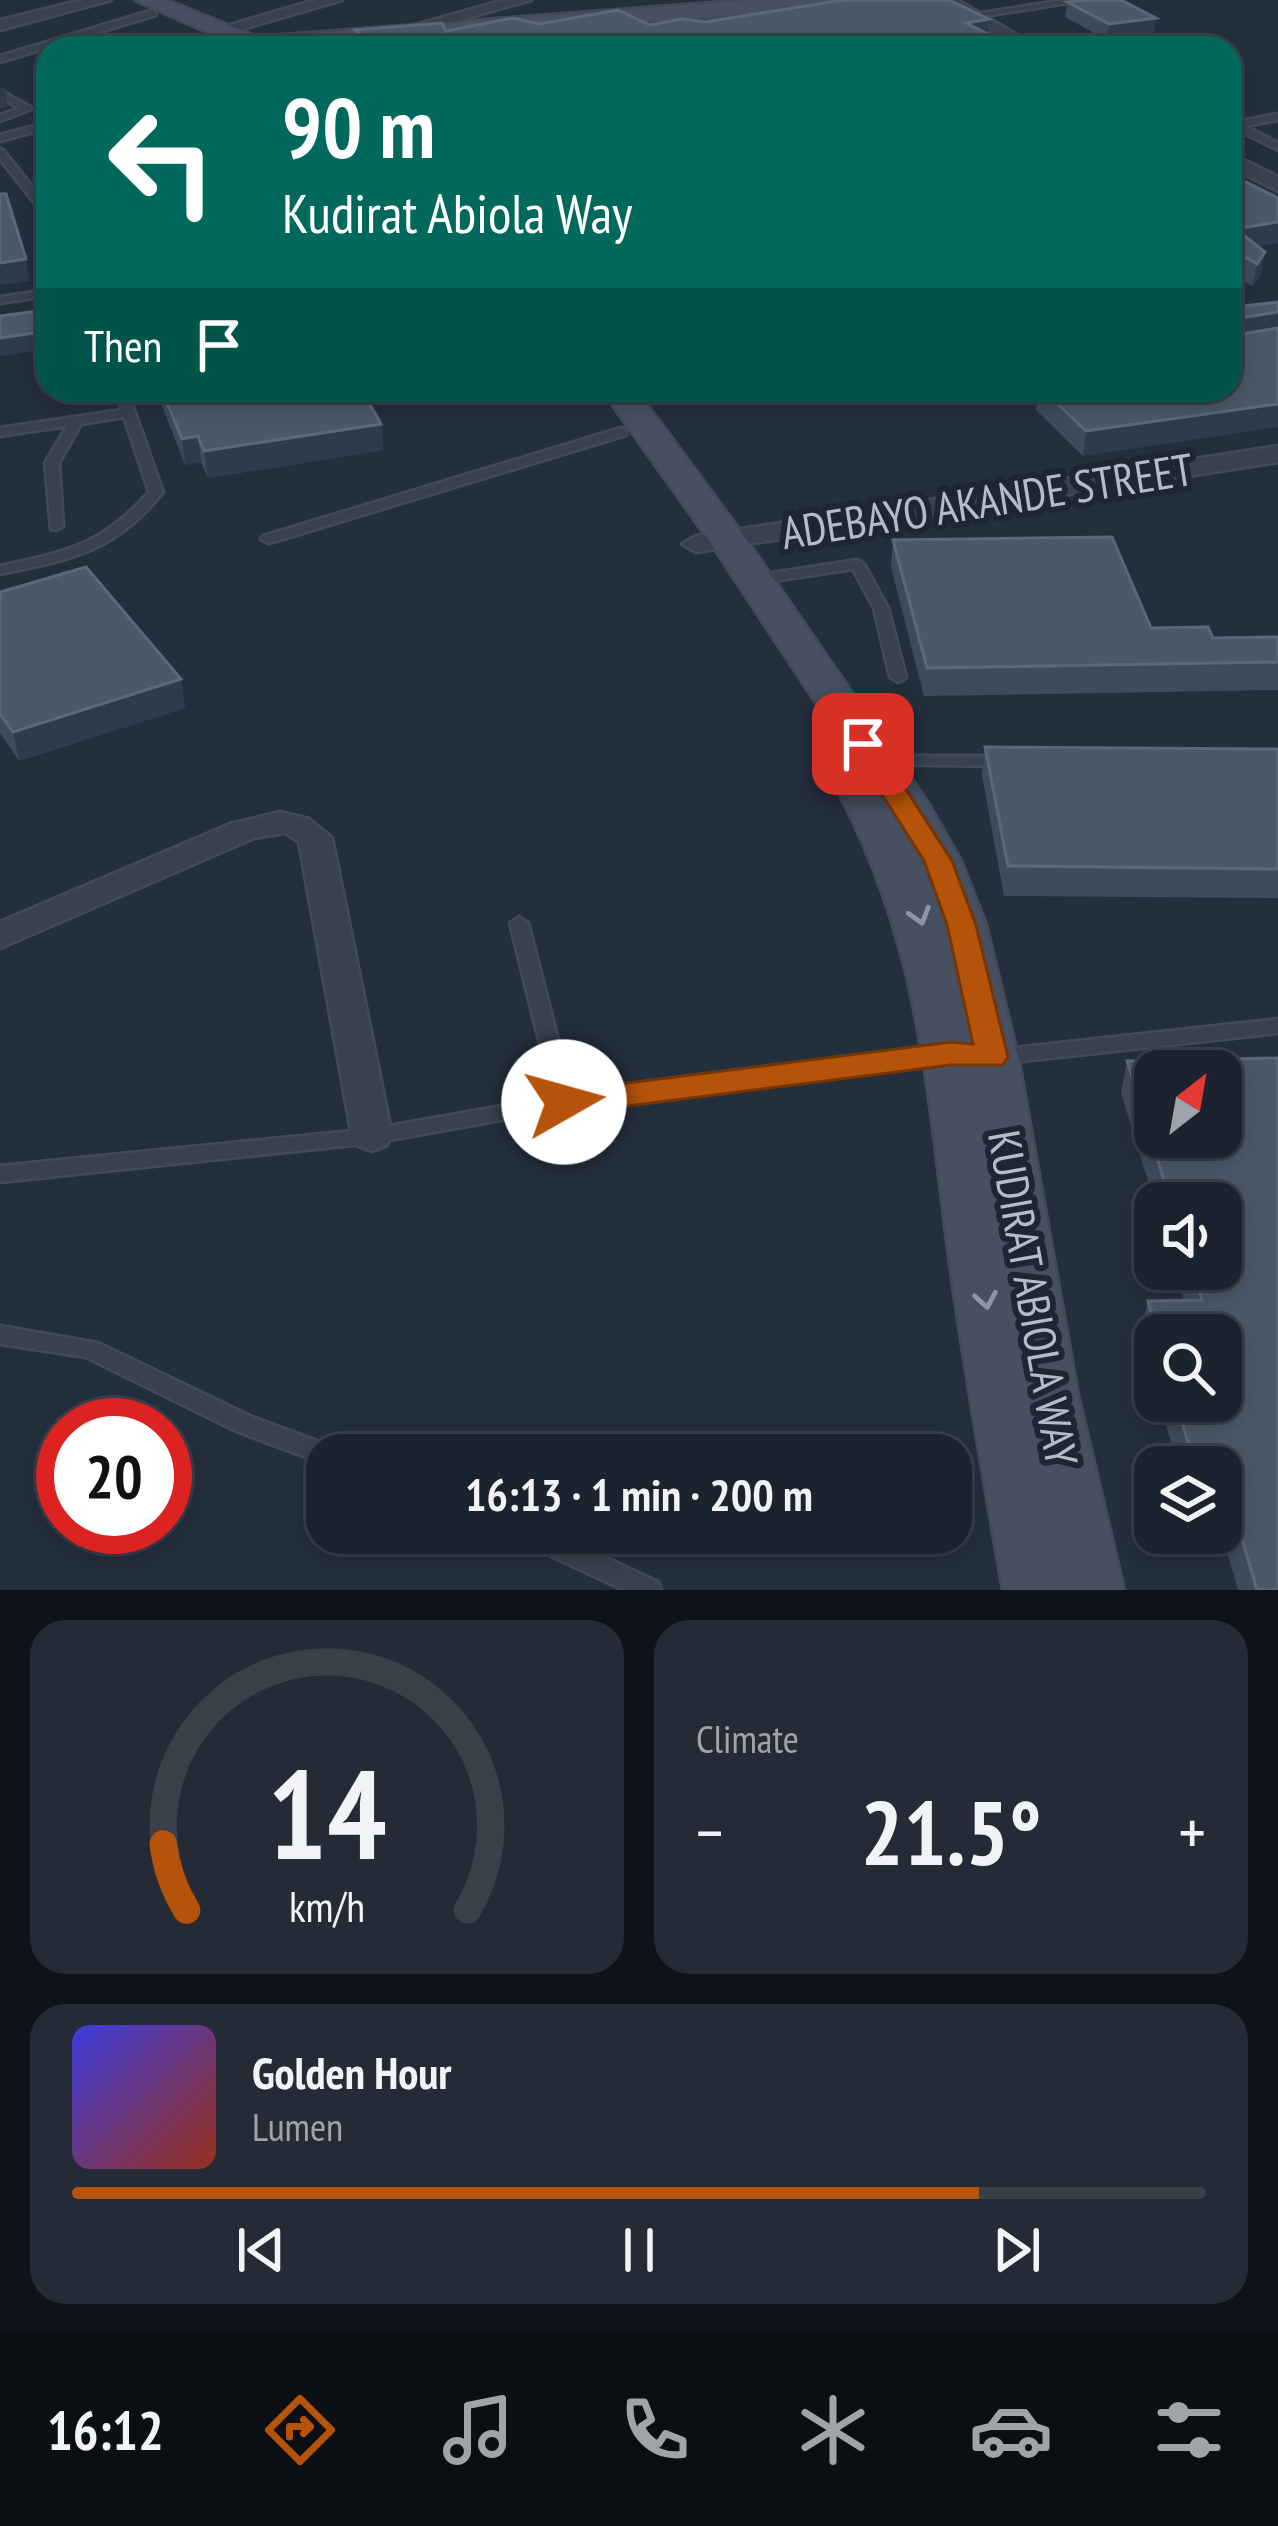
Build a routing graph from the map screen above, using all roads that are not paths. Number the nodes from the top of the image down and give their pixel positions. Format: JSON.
{"nodes":[{"id":1,"x":103,"y":0,"type":"edge"},
{"id":2,"x":116,"y":0,"type":"edge"},
{"id":3,"x":334,"y":0,"type":"edge"},
{"id":4,"x":524,"y":0,"type":"edge"},
{"id":5,"x":842,"y":0,"type":"edge"},
{"id":6,"x":945,"y":0,"type":"edge"},
{"id":7,"x":1082,"y":0,"type":"edge"},
{"id":8,"x":147,"y":8,"type":"edge"},
{"id":9,"x":973,"y":15,"type":"junction"},
{"id":10,"x":0,"y":26,"type":"edge"},
{"id":11,"x":392,"y":34,"type":"junction"},
{"id":12,"x":49,"y":36,"type":"edge"},
{"id":13,"x":66,"y":36,"type":"edge"},
{"id":14,"x":227,"y":36,"type":"edge"},
{"id":15,"x":257,"y":36,"type":"edge"},
{"id":16,"x":355,"y":36,"type":"edge"},
{"id":17,"x":1010,"y":36,"type":"edge"},
{"id":18,"x":36,"y":40,"type":"edge"},
{"id":19,"x":36,"y":47,"type":"edge"},
{"id":20,"x":0,"y":50,"type":"edge"},
{"id":21,"x":0,"y":59,"type":"edge"},
{"id":22,"x":0,"y":93,"type":"edge"},
{"id":23,"x":1278,"y":117,"type":"edge"},
{"id":24,"x":0,"y":118,"type":"edge"},
{"id":25,"x":1242,"y":123,"type":"edge"},
{"id":26,"x":36,"y":128,"type":"edge"},
{"id":27,"x":1242,"y":129,"type":"edge"},
{"id":28,"x":1278,"y":134,"type":"edge"},
{"id":29,"x":1261,"y":137,"type":"junction"},
{"id":30,"x":0,"y":138,"type":"edge"},
{"id":31,"x":1278,"y":147,"type":"edge"},
{"id":32,"x":0,"y":152,"type":"edge"},
{"id":33,"x":1242,"y":167,"type":"edge"},
{"id":34,"x":1278,"y":185,"type":"edge"},
{"id":35,"x":36,"y":198,"type":"edge"},
{"id":36,"x":36,"y":295,"type":"edge"},
{"id":37,"x":0,"y":300,"type":"edge"},
{"id":38,"x":125,"y":402,"type":"edge"},
{"id":39,"x":620,"y":411,"type":"edge"},
{"id":40,"x":129,"y":413,"type":"junction"},
{"id":41,"x":76,"y":421,"type":"junction"},
{"id":42,"x":0,"y":432,"type":"edge"},
{"id":43,"x":1278,"y":454,"type":"edge"},
{"id":44,"x":56,"y":526,"type":"dead end"},
{"id":45,"x":268,"y":538,"type":"dead end"},
{"id":46,"x":725,"y":555,"type":"junction"},
{"id":47,"x":0,"y":570,"type":"edge"},
{"id":48,"x":898,"y":676,"type":"dead end"},
{"id":49,"x":876,"y":761,"type":"junction"},
{"id":50,"x":1018,"y":761,"type":"edge"},
{"id":51,"x":519,"y":923,"type":"dead end"},
{"id":52,"x":0,"y":936,"type":"edge"},
{"id":53,"x":1278,"y":1026,"type":"edge"},
{"id":54,"x":971,"y":1055,"type":"junction"},
{"id":55,"x":564,"y":1102,"type":"junction"},
{"id":56,"x":372,"y":1136,"type":"junction"},
{"id":57,"x":0,"y":1174,"type":"edge"},
{"id":58,"x":0,"y":1335,"type":"edge"},
{"id":59,"x":306,"y":1447,"type":"edge"},
{"id":60,"x":573,"y":1554,"type":"edge"},
{"id":61,"x":649,"y":1590,"type":"edge"},
{"id":62,"x":1037,"y":1590,"type":"edge"},
{"id":63,"x":1090,"y":1590,"type":"edge"}],
"edges":[{"from":1,"to":10,"type":"street"},
{"from":2,"to":8,"type":"main road"},
{"from":3,"to":15,"type":"street"},
{"from":4,"to":11,"type":"street"},
{"from":5,"to":11,"type":"main road"},
{"from":6,"to":9,"type":"street"},
{"from":7,"to":9,"type":"lane"},
{"from":8,"to":12,"type":"lane"},
{"from":8,"to":13,"type":"lane"},
{"from":8,"to":14,"type":"main road"},
{"from":9,"to":17,"type":"street"},
{"from":11,"to":16,"type":"main road"},
{"from":18,"to":20,"type":"lane"},
{"from":19,"to":21,"type":"lane"},
{"from":22,"to":24,"type":"lane"},
{"from":23,"to":25,"type":"lane"},
{"from":26,"to":30,"type":"lane"},
{"from":27,"to":29,"type":"lane"},
{"from":28,"to":29,"type":"lane"},
{"from":29,"to":31,"type":"lane"},
{"from":32,"to":35,"type":"lane"},
{"from":33,"to":34,"type":"street"},
{"from":36,"to":37,"type":"lane"},
{"from":38,"to":40,"type":"lane"},
{"from":39,"to":45,"type":"lane"},
{"from":39,"to":46,"type":"main road","name":"KUDIRAT ABIOLA WAY"},
{"from":40,"to":41,"type":"lane"},
{"from":40,"to":47,"type":"lane"},
{"from":41,"to":42,"type":"lane"},
{"from":41,"to":44,"type":"lane"},
{"from":43,"to":46,"type":"street","name":"ADEBAYO AKANDE STREET"},
{"from":46,"to":48,"type":"lane"},
{"from":46,"to":49,"type":"main road","name":"KUDIRAT ABIOLA WAY"},
{"from":46,"to":54,"type":"main road","name":"KUDIRAT ABIOLA WAY","one_way":true},
{"from":49,"to":50,"type":"lane"},
{"from":49,"to":54,"type":"main road","name":"KUDIRAT ABIOLA WAY"},
{"from":51,"to":55,"type":"lane"},
{"from":52,"to":56,"type":"street"},
{"from":53,"to":54,"type":"lane"},
{"from":54,"to":55,"type":"lane"},
{"from":54,"to":62,"type":"main road","name":"KUDIRAT ABIOLA WAY","one_way":true},
{"from":54,"to":63,"type":"main road","name":"KUDIRAT ABIOLA WAY"},
{"from":55,"to":56,"type":"lane"},
{"from":56,"to":57,"type":"lane"},
{"from":58,"to":59,"type":"lane"},
{"from":60,"to":61,"type":"lane"}]}
